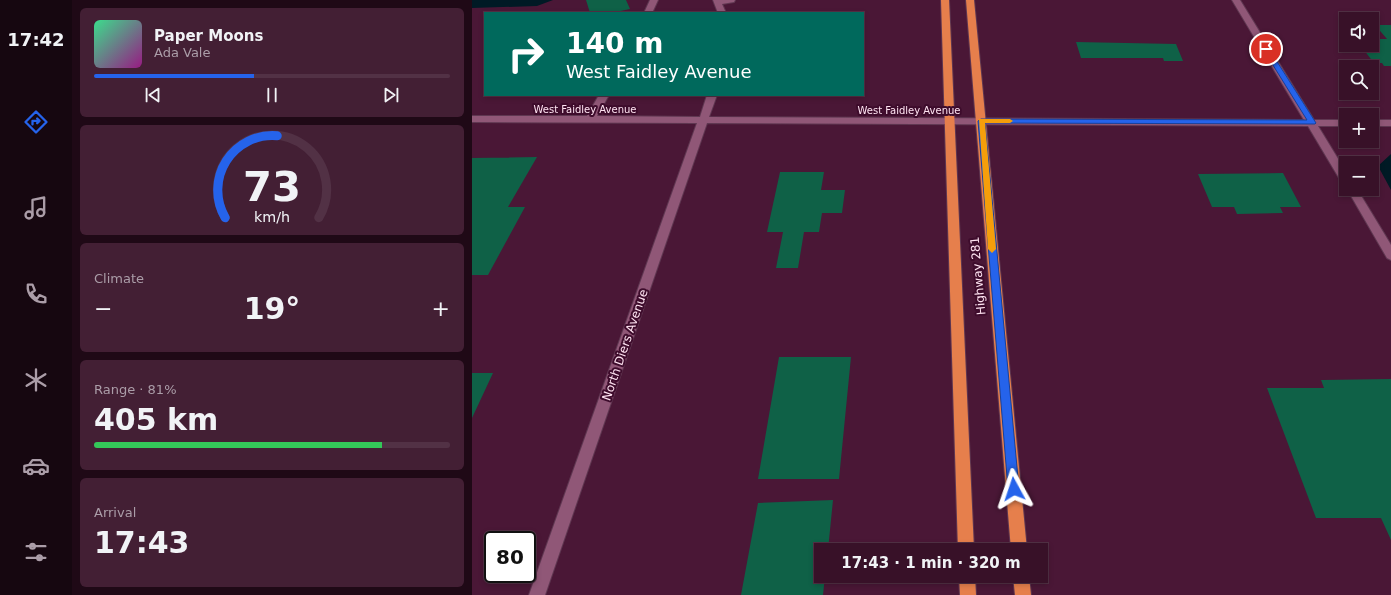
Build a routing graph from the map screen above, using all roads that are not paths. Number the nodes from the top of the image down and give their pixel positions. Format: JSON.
{"nodes":[{"id":1,"x":654,"y":0,"type":"edge"},
{"id":2,"x":731,"y":0,"type":"edge"},
{"id":3,"x":944,"y":0,"type":"edge"},
{"id":4,"x":970,"y":0,"type":"edge"},
{"id":5,"x":1236,"y":0,"type":"edge"},
{"id":6,"x":717,"y":1,"type":"edge"},
{"id":7,"x":648,"y":12,"type":"edge"},
{"id":8,"x":722,"y":12,"type":"edge"},
{"id":9,"x":603,"y":96,"type":"edge"},
{"id":10,"x":712,"y":96,"type":"edge"},
{"id":11,"x":472,"y":119,"type":"edge"},
{"id":12,"x":590,"y":120,"type":"junction"},
{"id":13,"x":704,"y":121,"type":"junction"},
{"id":14,"x":949,"y":121,"type":"junction"},
{"id":15,"x":981,"y":121,"type":"junction"},
{"id":16,"x":1312,"y":123,"type":"junction"},
{"id":17,"x":1339,"y":123,"type":"edge"},
{"id":18,"x":1379,"y":123,"type":"edge"},
{"id":19,"x":1391,"y":123,"type":"edge"},
{"id":20,"x":1339,"y":168,"type":"edge"},
{"id":21,"x":1356,"y":196,"type":"edge"},
{"id":22,"x":1391,"y":255,"type":"edge"},
{"id":23,"x":966,"y":543,"type":"edge"},
{"id":24,"x":1018,"y":543,"type":"edge"},
{"id":25,"x":967,"y":583,"type":"edge"},
{"id":26,"x":1022,"y":583,"type":"edge"},
{"id":27,"x":537,"y":595,"type":"edge"},
{"id":28,"x":968,"y":595,"type":"edge"},
{"id":29,"x":1023,"y":595,"type":"edge"}],
"edges":[{"from":1,"to":7,"type":"street"},
{"from":2,"to":6,"type":"street"},
{"from":3,"to":14,"type":"highway","name":"Highway 281"},
{"from":4,"to":15,"type":"highway","name":"Highway 281"},
{"from":5,"to":16,"type":"street"},
{"from":6,"to":8,"type":"street"},
{"from":9,"to":12,"type":"street"},
{"from":10,"to":13,"type":"street","name":"North Diers Avenue"},
{"from":11,"to":12,"type":"street","name":"West Faidley Avenue"},
{"from":12,"to":13,"type":"street","name":"West Faidley Avenue"},
{"from":13,"to":14,"type":"street","name":"West Faidley Avenue"},
{"from":13,"to":27,"type":"street","name":"North Diers Avenue"},
{"from":14,"to":15,"type":"street","name":"West Faidley Avenue"},
{"from":14,"to":23,"type":"highway","name":"Highway 281"},
{"from":15,"to":16,"type":"street","name":"West Faidley Avenue"},
{"from":15,"to":24,"type":"highway","name":"Highway 281"},
{"from":16,"to":17,"type":"street","name":"West Faidley Avenue"},
{"from":16,"to":20,"type":"street"},
{"from":18,"to":19,"type":"street"},
{"from":21,"to":22,"type":"street"},
{"from":25,"to":28,"type":"highway"},
{"from":26,"to":29,"type":"highway"}]}
